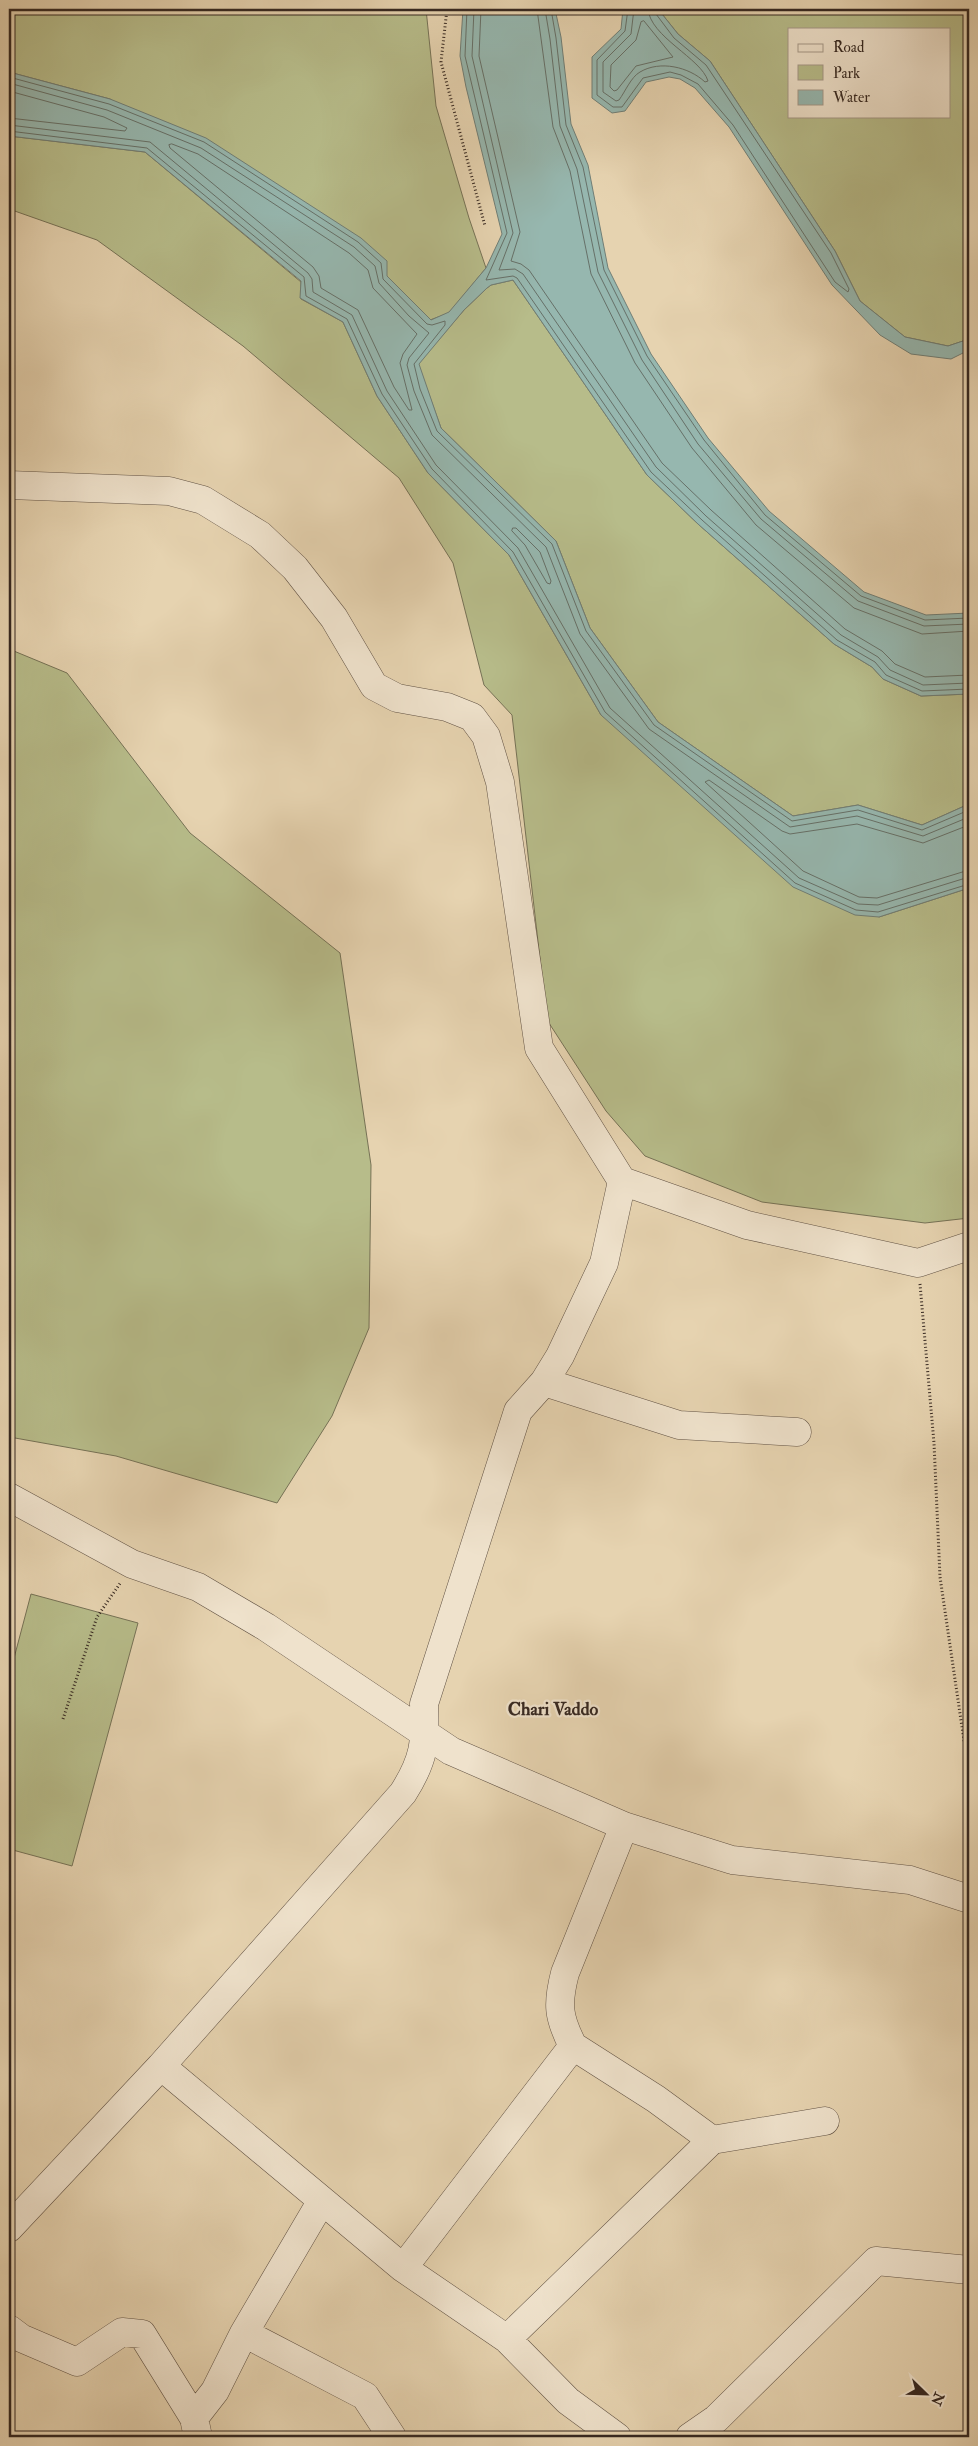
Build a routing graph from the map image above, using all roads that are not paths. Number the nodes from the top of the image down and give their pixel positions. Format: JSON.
{"nodes":[{"id":1,"x":9,"y":485,"type":"edge"},
{"id":2,"x":622,"y":1181,"type":"junction"},
{"id":3,"x":969,"y":1246,"type":"edge"},
{"id":4,"x":544,"y":1382,"type":"junction"},
{"id":5,"x":797,"y":1432,"type":"dead end"},
{"id":6,"x":9,"y":1497,"type":"edge"},
{"id":7,"x":426,"y":1735,"type":"junction"},
{"id":8,"x":624,"y":1826,"type":"junction"},
{"id":9,"x":969,"y":1899,"type":"edge"},
{"id":10,"x":573,"y":2046,"type":"junction"},
{"id":11,"x":161,"y":2066,"type":"junction"},
{"id":12,"x":825,"y":2122,"type":"dead end"},
{"id":13,"x":712,"y":2140,"type":"junction"},
{"id":14,"x":321,"y":2202,"type":"junction"},
{"id":15,"x":9,"y":2228,"type":"edge"},
{"id":16,"x":403,"y":2268,"type":"junction"},
{"id":17,"x":969,"y":2270,"type":"edge"},
{"id":18,"x":9,"y":2329,"type":"edge"},
{"id":19,"x":244,"y":2333,"type":"junction"},
{"id":20,"x":507,"y":2339,"type":"junction"},
{"id":21,"x":196,"y":2428,"type":"edge"},
{"id":22,"x":392,"y":2437,"type":"edge"},
{"id":23,"x":617,"y":2437,"type":"edge"},
{"id":24,"x":690,"y":2437,"type":"edge"}],
"edges":[{"from":1,"to":2,"type":"street"},
{"from":2,"to":3,"type":"street"},
{"from":2,"to":4,"type":"street"},
{"from":4,"to":5,"type":"street"},
{"from":4,"to":7,"type":"street"},
{"from":6,"to":7,"type":"street"},
{"from":7,"to":8,"type":"street"},
{"from":7,"to":11,"type":"street"},
{"from":8,"to":9,"type":"street"},
{"from":8,"to":10,"type":"street"},
{"from":10,"to":13,"type":"street"},
{"from":10,"to":16,"type":"street"},
{"from":11,"to":14,"type":"street"},
{"from":11,"to":15,"type":"street"},
{"from":12,"to":13,"type":"street"},
{"from":13,"to":20,"type":"street"},
{"from":14,"to":16,"type":"street"},
{"from":14,"to":19,"type":"street"},
{"from":16,"to":20,"type":"street"},
{"from":17,"to":24,"type":"street"},
{"from":18,"to":21,"type":"street"},
{"from":19,"to":21,"type":"street"},
{"from":19,"to":22,"type":"street"},
{"from":20,"to":23,"type":"street"}]}
